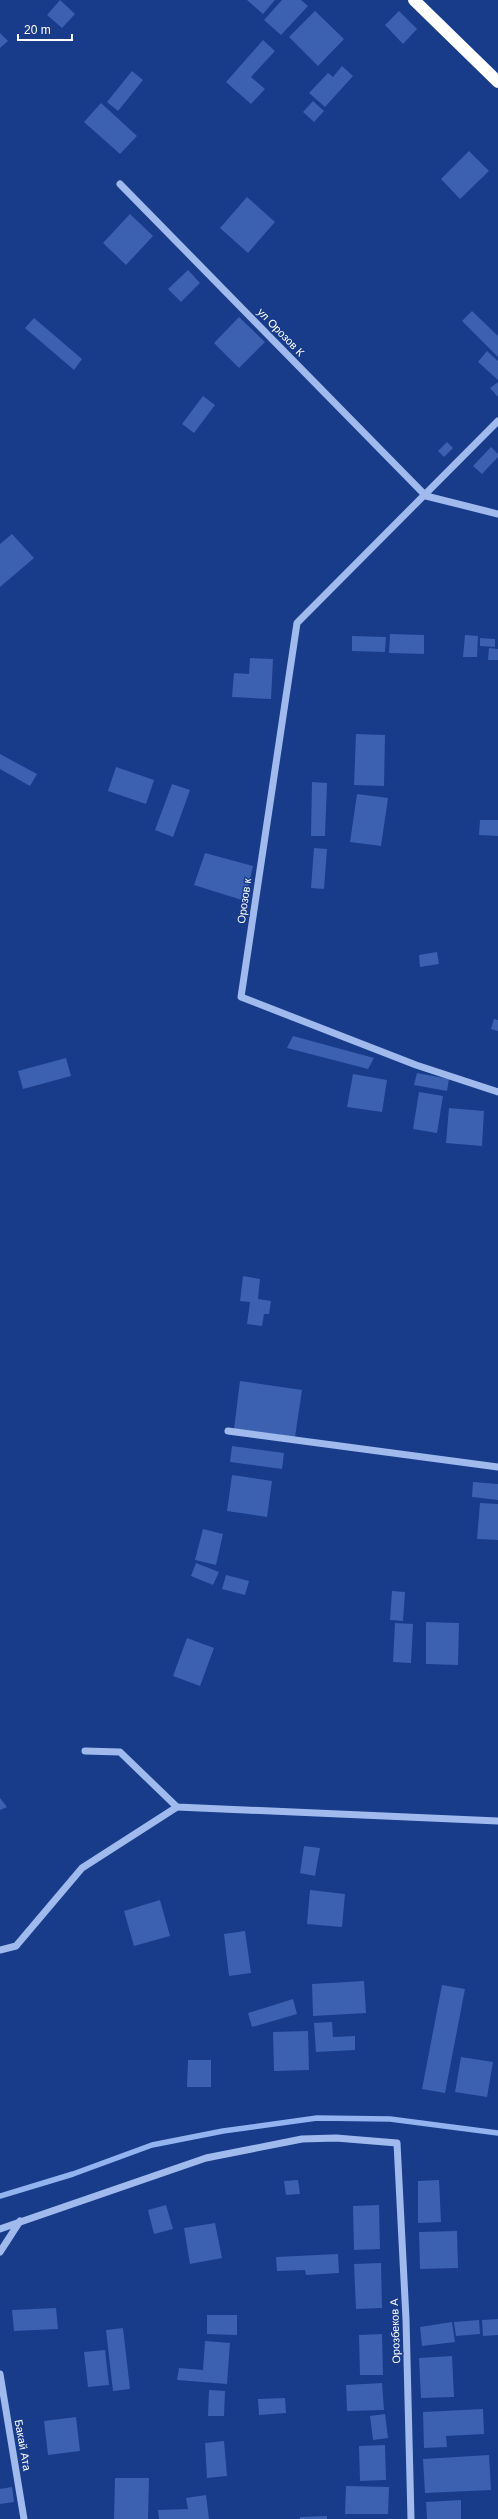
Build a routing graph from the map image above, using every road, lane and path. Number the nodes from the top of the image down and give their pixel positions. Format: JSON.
{"nodes":[{"id":1,"x":414,"y":0,"type":"edge"},
{"id":2,"x":498,"y":82,"type":"edge"},
{"id":3,"x":120,"y":184,"type":"dead end"},
{"id":4,"x":498,"y":421,"type":"edge"},
{"id":5,"x":426,"y":496,"type":"junction"},
{"id":6,"x":498,"y":514,"type":"edge"},
{"id":7,"x":498,"y":1092,"type":"edge"},
{"id":8,"x":228,"y":1431,"type":"dead end"},
{"id":9,"x":498,"y":1467,"type":"edge"},
{"id":10,"x":85,"y":1751,"type":"dead end"},
{"id":11,"x":177,"y":1807,"type":"junction"},
{"id":12,"x":498,"y":1821,"type":"edge"},
{"id":13,"x":0,"y":1950,"type":"edge"},
{"id":14,"x":20,"y":2221,"type":"junction"},
{"id":15,"x":0,"y":2229,"type":"edge"},
{"id":16,"x":0,"y":2252,"type":"edge"},
{"id":17,"x":0,"y":2374,"type":"edge"},
{"id":18,"x":24,"y":2519,"type":"edge"},
{"id":19,"x":411,"y":2519,"type":"edge"}],
"edges":[{"from":1,"to":2,"type":"highway"},
{"from":3,"to":5,"type":"street","name":"ул Орозов К"},
{"from":4,"to":5,"type":"street"},
{"from":5,"to":6,"type":"street"},
{"from":5,"to":7,"type":"street","name":"Орозов к"},
{"from":8,"to":9,"type":"street"},
{"from":10,"to":11,"type":"street"},
{"from":11,"to":12,"type":"street"},
{"from":11,"to":13,"type":"street"},
{"from":14,"to":15,"type":"street"},
{"from":14,"to":16,"type":"street"},
{"from":14,"to":19,"type":"street","name":"Орозбеков А"},
{"from":17,"to":18,"type":"street","name":"Бакай Ата"}]}
